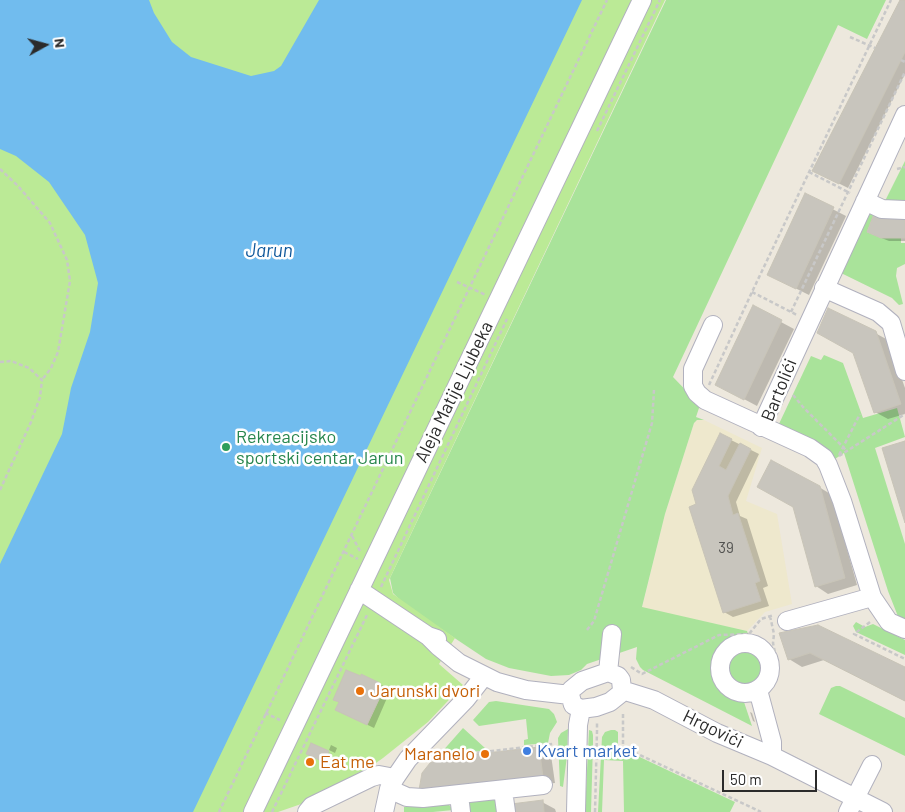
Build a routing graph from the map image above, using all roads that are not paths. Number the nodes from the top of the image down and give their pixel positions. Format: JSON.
{"nodes":[{"id":1,"x":642,"y":0,"type":"edge"},
{"id":2,"x":905,"y":115,"type":"edge"},
{"id":3,"x":857,"y":196,"type":"junction"},
{"id":4,"x":905,"y":210,"type":"edge"},
{"id":5,"x":824,"y":288,"type":"junction"},
{"id":6,"x":898,"y":321,"type":"edge"},
{"id":7,"x":714,"y":325,"type":"dead end"},
{"id":8,"x":905,"y":370,"type":"edge"},
{"id":9,"x":761,"y":426,"type":"junction"},
{"id":10,"x":359,"y":590,"type":"junction"},
{"id":11,"x":872,"y":597,"type":"junction"},
{"id":12,"x":782,"y":618,"type":"road end"},
{"id":13,"x":905,"y":629,"type":"edge"},
{"id":14,"x":612,"y":634,"type":"dead end"},
{"id":15,"x":608,"y":672,"type":"junction"},
{"id":16,"x":484,"y":676,"type":"junction"},
{"id":17,"x":622,"y":690,"type":"junction"},
{"id":18,"x":758,"y":690,"type":"dead end"},
{"id":19,"x":575,"y":702,"type":"junction"},
{"id":20,"x":772,"y":756,"type":"junction"},
{"id":21,"x":872,"y":765,"type":"dead end"},
{"id":22,"x":392,"y":784,"type":"junction"},
{"id":23,"x":543,"y":785,"type":"dead end"},
{"id":24,"x":502,"y":790,"type":"junction"},
{"id":25,"x":460,"y":803,"type":"edge"},
{"id":26,"x":852,"y":805,"type":"edge"},
{"id":27,"x":253,"y":812,"type":"edge"},
{"id":28,"x":306,"y":812,"type":"edge"},
{"id":29,"x":384,"y":812,"type":"edge"},
{"id":30,"x":506,"y":812,"type":"edge"},
{"id":31,"x":576,"y":812,"type":"edge"},
{"id":32,"x":883,"y":812,"type":"edge"}],
"edges":[{"from":1,"to":10,"type":"street","name":"Aleja Matije Ljubeka"},
{"from":2,"to":3,"type":"street","name":"Bartolići"},
{"from":3,"to":4,"type":"street"},
{"from":3,"to":5,"type":"street","name":"Bartolići"},
{"from":5,"to":6,"type":"street"},
{"from":5,"to":9,"type":"street","name":"Bartolići"},
{"from":6,"to":8,"type":"street"},
{"from":7,"to":9,"type":"street"},
{"from":9,"to":11,"type":"street","name":"Bartolići"},
{"from":10,"to":16,"type":"street"},
{"from":10,"to":27,"type":"street","name":"Aleja Matije Ljubeka"},
{"from":11,"to":12,"type":"street"},
{"from":11,"to":13,"type":"street","name":"Bartolići"},
{"from":14,"to":15,"type":"street"},
{"from":15,"to":17,"type":"street"},
{"from":15,"to":19,"type":"street"},
{"from":16,"to":19,"type":"street"},
{"from":16,"to":22,"type":"street"},
{"from":17,"to":19,"type":"street"},
{"from":17,"to":20,"type":"street","name":"Hrgovići"},
{"from":18,"to":20,"type":"street"},
{"from":19,"to":31,"type":"street"},
{"from":20,"to":26,"type":"street","name":"Hrgovići"},
{"from":21,"to":26,"type":"street"},
{"from":22,"to":25,"type":"street"},
{"from":22,"to":28,"type":"street"},
{"from":22,"to":29,"type":"street"},
{"from":23,"to":24,"type":"street"},
{"from":24,"to":25,"type":"street"},
{"from":24,"to":30,"type":"street"},
{"from":26,"to":32,"type":"street","name":"Hrgovići"}]}
